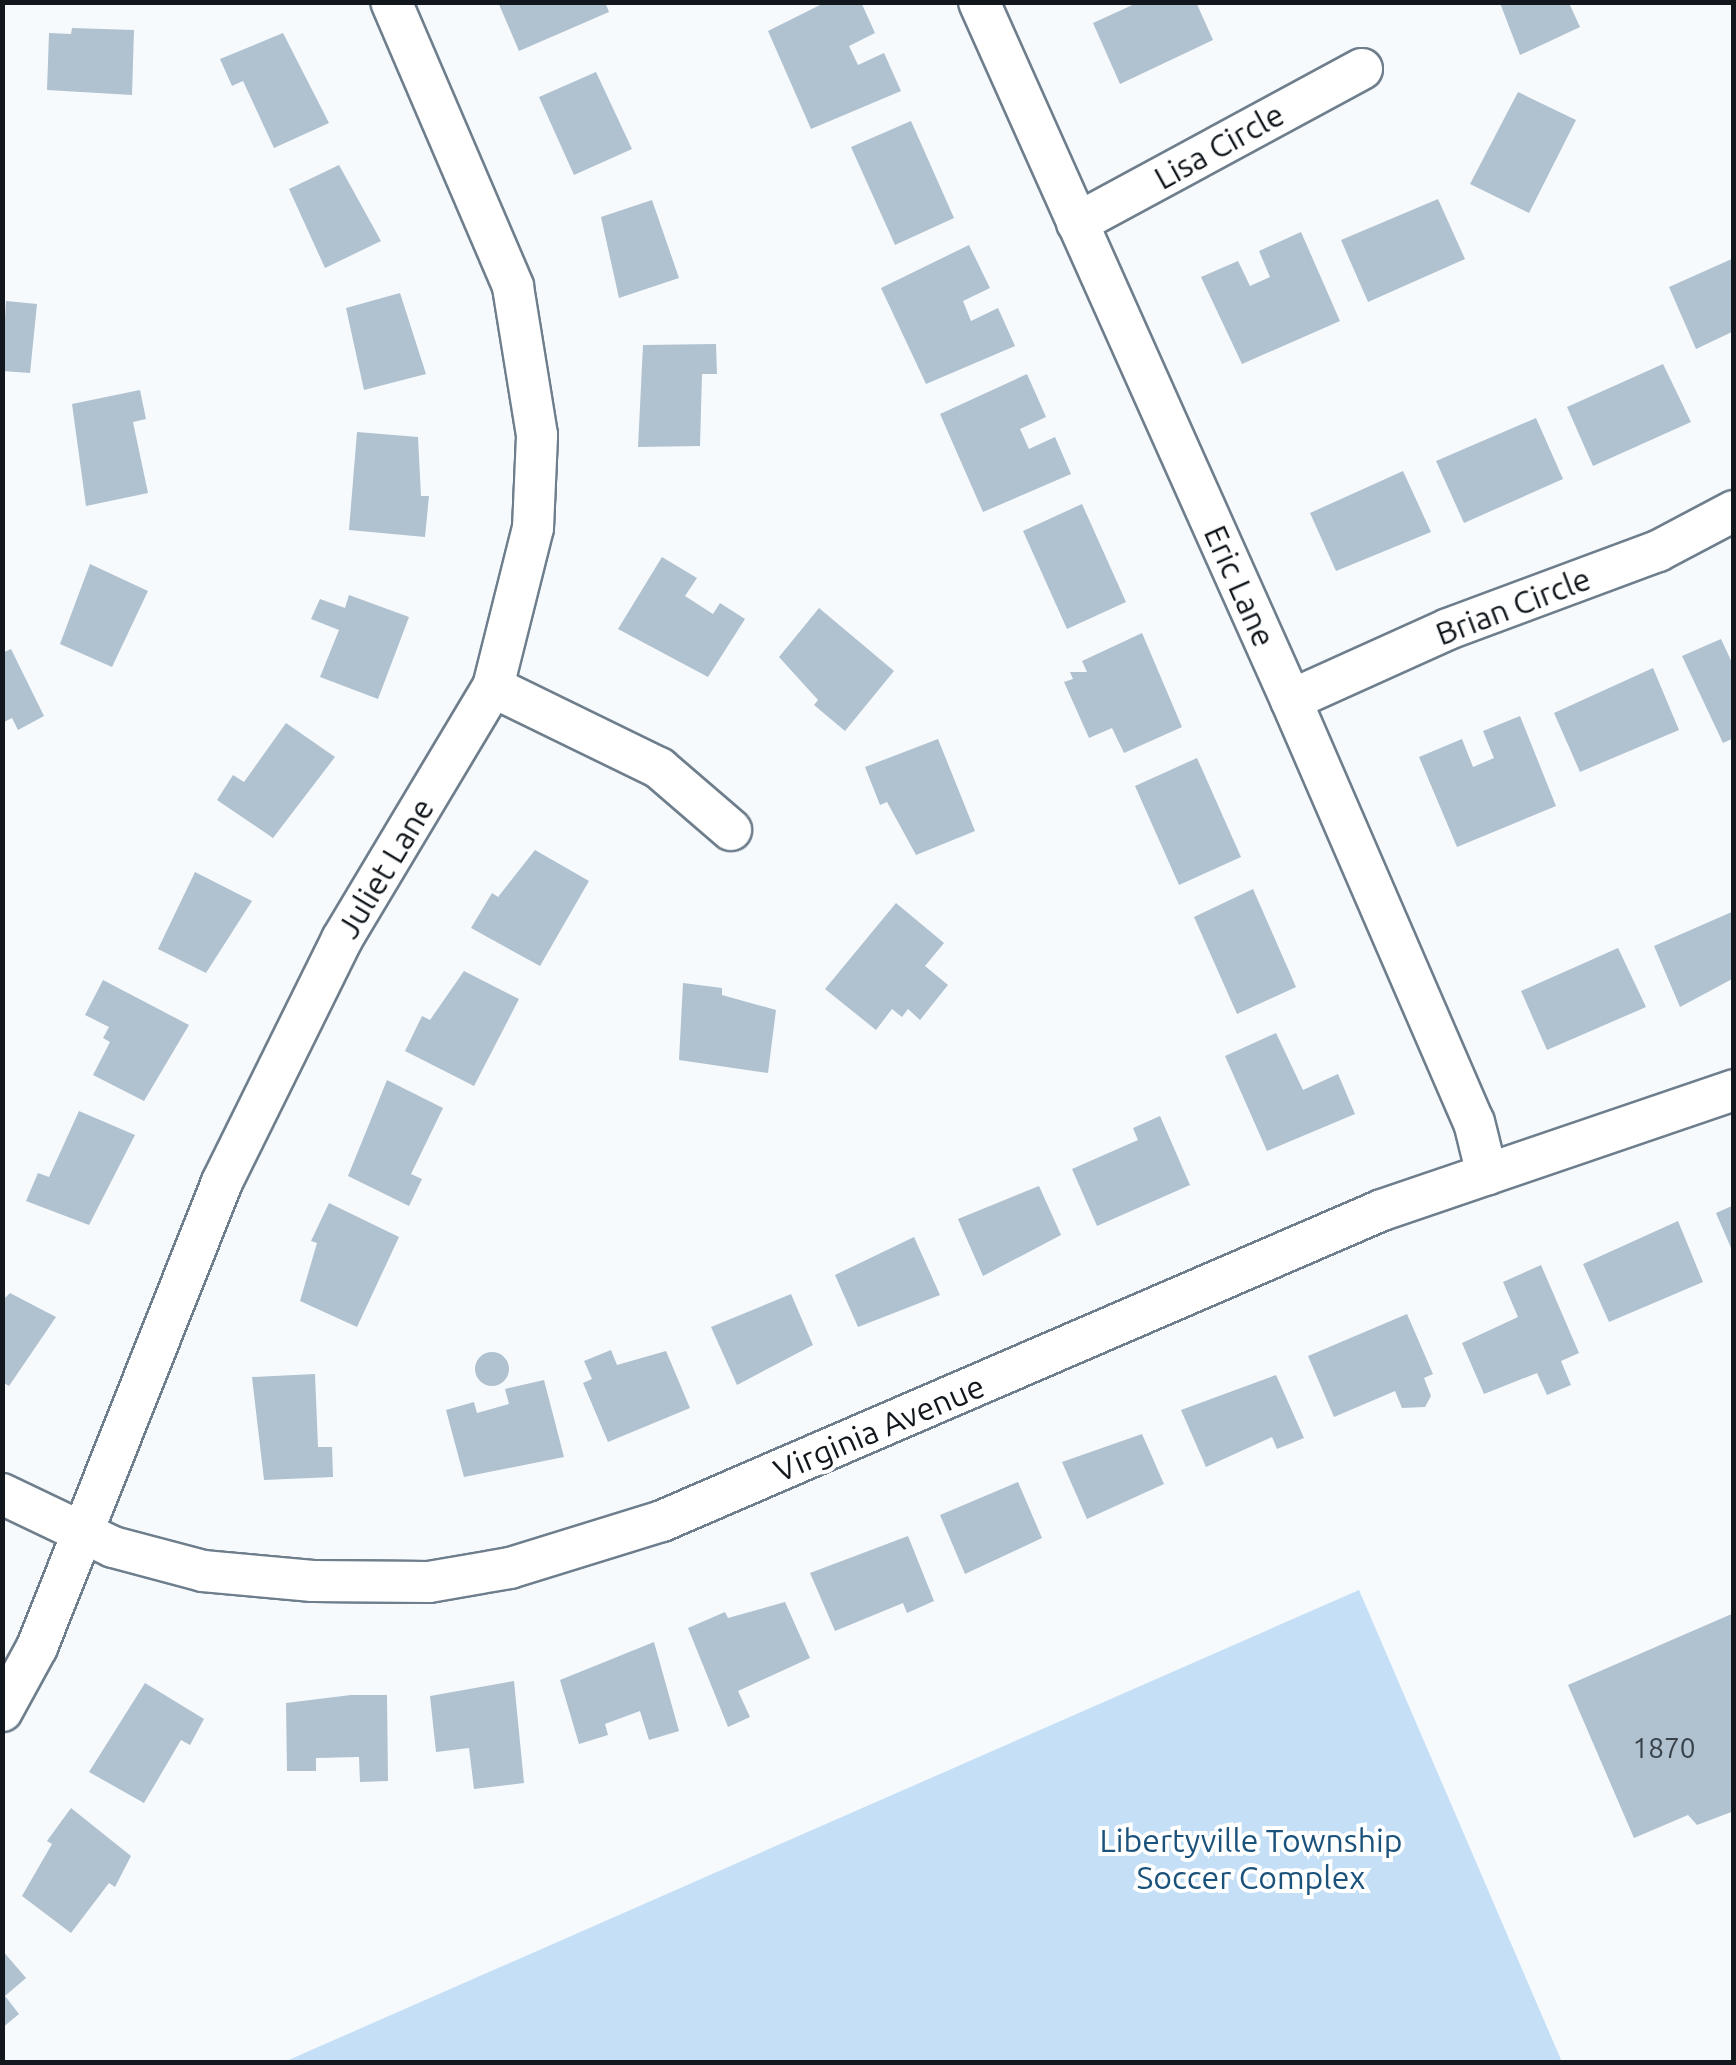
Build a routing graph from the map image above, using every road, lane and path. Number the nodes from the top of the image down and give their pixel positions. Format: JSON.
{"nodes":[{"id":1,"x":391,"y":2,"type":"edge"},
{"id":2,"x":979,"y":2,"type":"edge"},
{"id":3,"x":1362,"y":70,"type":"dead end"},
{"id":4,"x":1077,"y":224,"type":"junction"},
{"id":5,"x":1734,"y":511,"type":"edge"},
{"id":6,"x":494,"y":687,"type":"junction"},
{"id":7,"x":1291,"y":700,"type":"junction"},
{"id":8,"x":731,"y":830,"type":"dead end"},
{"id":9,"x":1734,"y":1090,"type":"edge"},
{"id":10,"x":1486,"y":1174,"type":"junction"},
{"id":11,"x":2,"y":1494,"type":"edge"},
{"id":12,"x":82,"y":1533,"type":"junction"},
{"id":13,"x":2,"y":1711,"type":"edge"}],
"edges":[{"from":1,"to":6,"type":"street","name":"Juliet Lane"},
{"from":2,"to":4,"type":"street","name":"Eric Lane"},
{"from":3,"to":4,"type":"street","name":"Lisa Circle"},
{"from":4,"to":7,"type":"street","name":"Eric Lane"},
{"from":5,"to":7,"type":"street","name":"Brian Circle"},
{"from":6,"to":8,"type":"street"},
{"from":6,"to":12,"type":"street","name":"Juliet Lane"},
{"from":7,"to":10,"type":"street","name":"Eric Lane"},
{"from":9,"to":10,"type":"street","name":"Virginia Avenue"},
{"from":10,"to":12,"type":"street","name":"Virginia Avenue"},
{"from":11,"to":12,"type":"street","name":"Virginia Avenue"},
{"from":12,"to":13,"type":"street","name":"Juliet Lane"}]}
